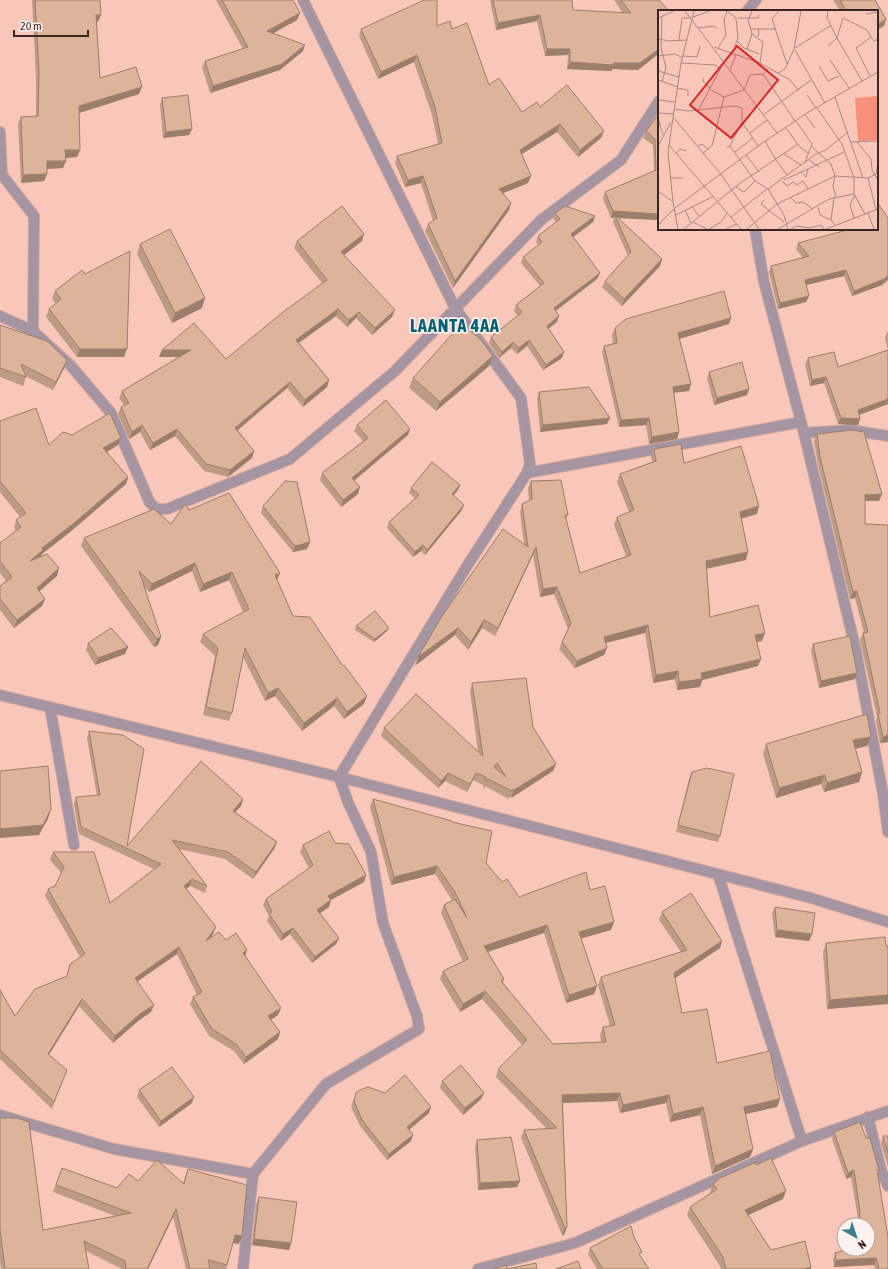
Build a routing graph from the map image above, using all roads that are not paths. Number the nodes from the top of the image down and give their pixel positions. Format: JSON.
{"nodes":[{"id":1,"x":303,"y":0,"type":"edge"},
{"id":2,"x":756,"y":0,"type":"edge"},
{"id":3,"x":748,"y":10,"type":"edge"},
{"id":4,"x":658,"y":103,"type":"edge"},
{"id":5,"x":0,"y":132,"type":"edge"},
{"id":6,"x":755,"y":230,"type":"edge"},
{"id":7,"x":455,"y":308,"type":"junction"},
{"id":8,"x":0,"y":316,"type":"edge"},
{"id":9,"x":33,"y":331,"type":"junction"},
{"id":10,"x":801,"y":422,"type":"junction"},
{"id":11,"x":804,"y":433,"type":"junction"},
{"id":12,"x":888,"y":436,"type":"edge"},
{"id":13,"x":527,"y":473,"type":"junction"},
{"id":14,"x":0,"y":695,"type":"edge"},
{"id":15,"x":50,"y":707,"type":"junction"},
{"id":16,"x":339,"y":777,"type":"junction"},
{"id":17,"x":886,"y":794,"type":"edge"},
{"id":18,"x":888,"y":832,"type":"edge"},
{"id":19,"x":74,"y":845,"type":"dead end"},
{"id":20,"x":718,"y":874,"type":"junction"},
{"id":21,"x":888,"y":922,"type":"edge"},
{"id":22,"x":888,"y":1111,"type":"edge"},
{"id":23,"x":0,"y":1116,"type":"edge"},
{"id":24,"x":868,"y":1117,"type":"junction"},
{"id":25,"x":802,"y":1141,"type":"junction"},
{"id":26,"x":253,"y":1174,"type":"junction"},
{"id":27,"x":888,"y":1186,"type":"edge"},
{"id":28,"x":243,"y":1269,"type":"edge"},
{"id":29,"x":478,"y":1269,"type":"edge"}],
"edges":[{"from":1,"to":7,"type":"street"},
{"from":2,"to":3,"type":"street"},
{"from":4,"to":7,"type":"street"},
{"from":5,"to":9,"type":"street"},
{"from":6,"to":10,"type":"street"},
{"from":7,"to":9,"type":"street"},
{"from":7,"to":13,"type":"street"},
{"from":8,"to":9,"type":"street"},
{"from":10,"to":11,"type":"street"},
{"from":10,"to":13,"type":"street"},
{"from":11,"to":12,"type":"street"},
{"from":11,"to":17,"type":"street"},
{"from":13,"to":16,"type":"street"},
{"from":14,"to":15,"type":"street"},
{"from":15,"to":16,"type":"street"},
{"from":15,"to":19,"type":"street"},
{"from":16,"to":20,"type":"street"},
{"from":16,"to":26,"type":"street"},
{"from":17,"to":18,"type":"street"},
{"from":20,"to":21,"type":"street"},
{"from":20,"to":25,"type":"street"},
{"from":22,"to":24,"type":"street"},
{"from":23,"to":26,"type":"street"},
{"from":24,"to":25,"type":"street"},
{"from":24,"to":27,"type":"street"},
{"from":25,"to":29,"type":"street"},
{"from":26,"to":28,"type":"street"}]}
